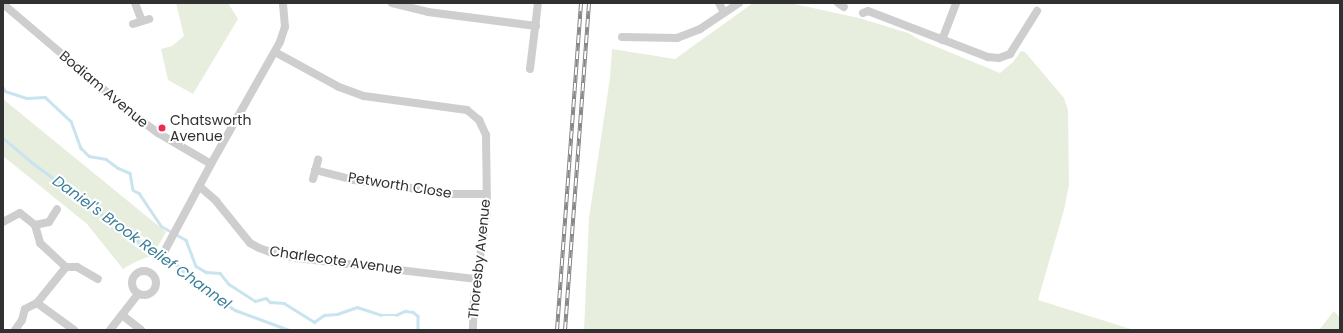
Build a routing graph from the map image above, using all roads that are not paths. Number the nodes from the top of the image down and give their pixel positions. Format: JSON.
{"nodes":[{"id":1,"x":136,"y":3,"type":"edge"},
{"id":2,"x":283,"y":3,"type":"edge"},
{"id":3,"x":392,"y":3,"type":"edge"},
{"id":4,"x":538,"y":3,"type":"edge"},
{"id":5,"x":719,"y":3,"type":"edge"},
{"id":6,"x":739,"y":3,"type":"edge"},
{"id":7,"x":956,"y":3,"type":"edge"},
{"id":8,"x":3,"y":4,"type":"edge"},
{"id":9,"x":1037,"y":11,"type":"dead end"},
{"id":10,"x":724,"y":13,"type":"junction"},
{"id":11,"x":863,"y":13,"type":"dead end"},
{"id":12,"x":133,"y":24,"type":"dead end"},
{"id":13,"x":536,"y":26,"type":"junction"},
{"id":14,"x":622,"y":38,"type":"dead end"},
{"id":15,"x":942,"y":40,"type":"junction"},
{"id":16,"x":275,"y":52,"type":"junction"},
{"id":17,"x":530,"y":69,"type":"dead end"},
{"id":18,"x":318,"y":160,"type":"dead end"},
{"id":19,"x":211,"y":164,"type":"junction"},
{"id":20,"x":315,"y":170,"type":"junction"},
{"id":21,"x":313,"y":179,"type":"dead end"},
{"id":22,"x":199,"y":186,"type":"junction"},
{"id":23,"x":486,"y":194,"type":"junction"},
{"id":24,"x":56,"y":209,"type":"dead end"},
{"id":25,"x":3,"y":222,"type":"edge"},
{"id":26,"x":35,"y":225,"type":"junction"},
{"id":27,"x":164,"y":252,"type":"dead end"},
{"id":28,"x":156,"y":266,"type":"dead end"},
{"id":29,"x":66,"y":267,"type":"junction"},
{"id":30,"x":151,"y":274,"type":"junction"},
{"id":31,"x":98,"y":279,"type":"dead end"},
{"id":32,"x":477,"y":279,"type":"junction"},
{"id":33,"x":138,"y":294,"type":"junction"},
{"id":34,"x":37,"y":303,"type":"junction"},
{"id":35,"x":122,"y":315,"type":"junction"},
{"id":36,"x":15,"y":330,"type":"edge"},
{"id":37,"x":74,"y":330,"type":"edge"},
{"id":38,"x":110,"y":330,"type":"edge"},
{"id":39,"x":141,"y":330,"type":"edge"},
{"id":40,"x":473,"y":330,"type":"edge"}],
"edges":[{"from":1,"to":12,"type":"street"},
{"from":2,"to":16,"type":"street"},
{"from":3,"to":13,"type":"street"},
{"from":4,"to":13,"type":"street"},
{"from":5,"to":10,"type":"street"},
{"from":6,"to":10,"type":"street"},
{"from":7,"to":15,"type":"street"},
{"from":8,"to":19,"type":"street","name":"Bodiam Avenue"},
{"from":9,"to":15,"type":"street"},
{"from":10,"to":14,"type":"street"},
{"from":11,"to":15,"type":"street"},
{"from":13,"to":17,"type":"street"},
{"from":16,"to":19,"type":"street"},
{"from":16,"to":23,"type":"street","name":"Thoresby Avenue"},
{"from":18,"to":20,"type":"street"},
{"from":19,"to":22,"type":"street"},
{"from":20,"to":21,"type":"street"},
{"from":20,"to":23,"type":"street","name":"Petworth Close"},
{"from":22,"to":27,"type":"street"},
{"from":22,"to":32,"type":"street","name":"Charlecote Avenue"},
{"from":23,"to":32,"type":"street","name":"Thoresby Avenue"},
{"from":24,"to":26,"type":"street"},
{"from":25,"to":26,"type":"street"},
{"from":26,"to":29,"type":"street"},
{"from":28,"to":30,"type":"street"},
{"from":29,"to":31,"type":"street"},
{"from":29,"to":34,"type":"street"},
{"from":30,"to":33,"type":"street"},
{"from":30,"to":33,"type":"street"},
{"from":32,"to":40,"type":"street","name":"Thoresby Avenue"},
{"from":33,"to":35,"type":"street"},
{"from":34,"to":36,"type":"street"},
{"from":34,"to":37,"type":"street"},
{"from":35,"to":38,"type":"street"},
{"from":35,"to":39,"type":"street"}]}
